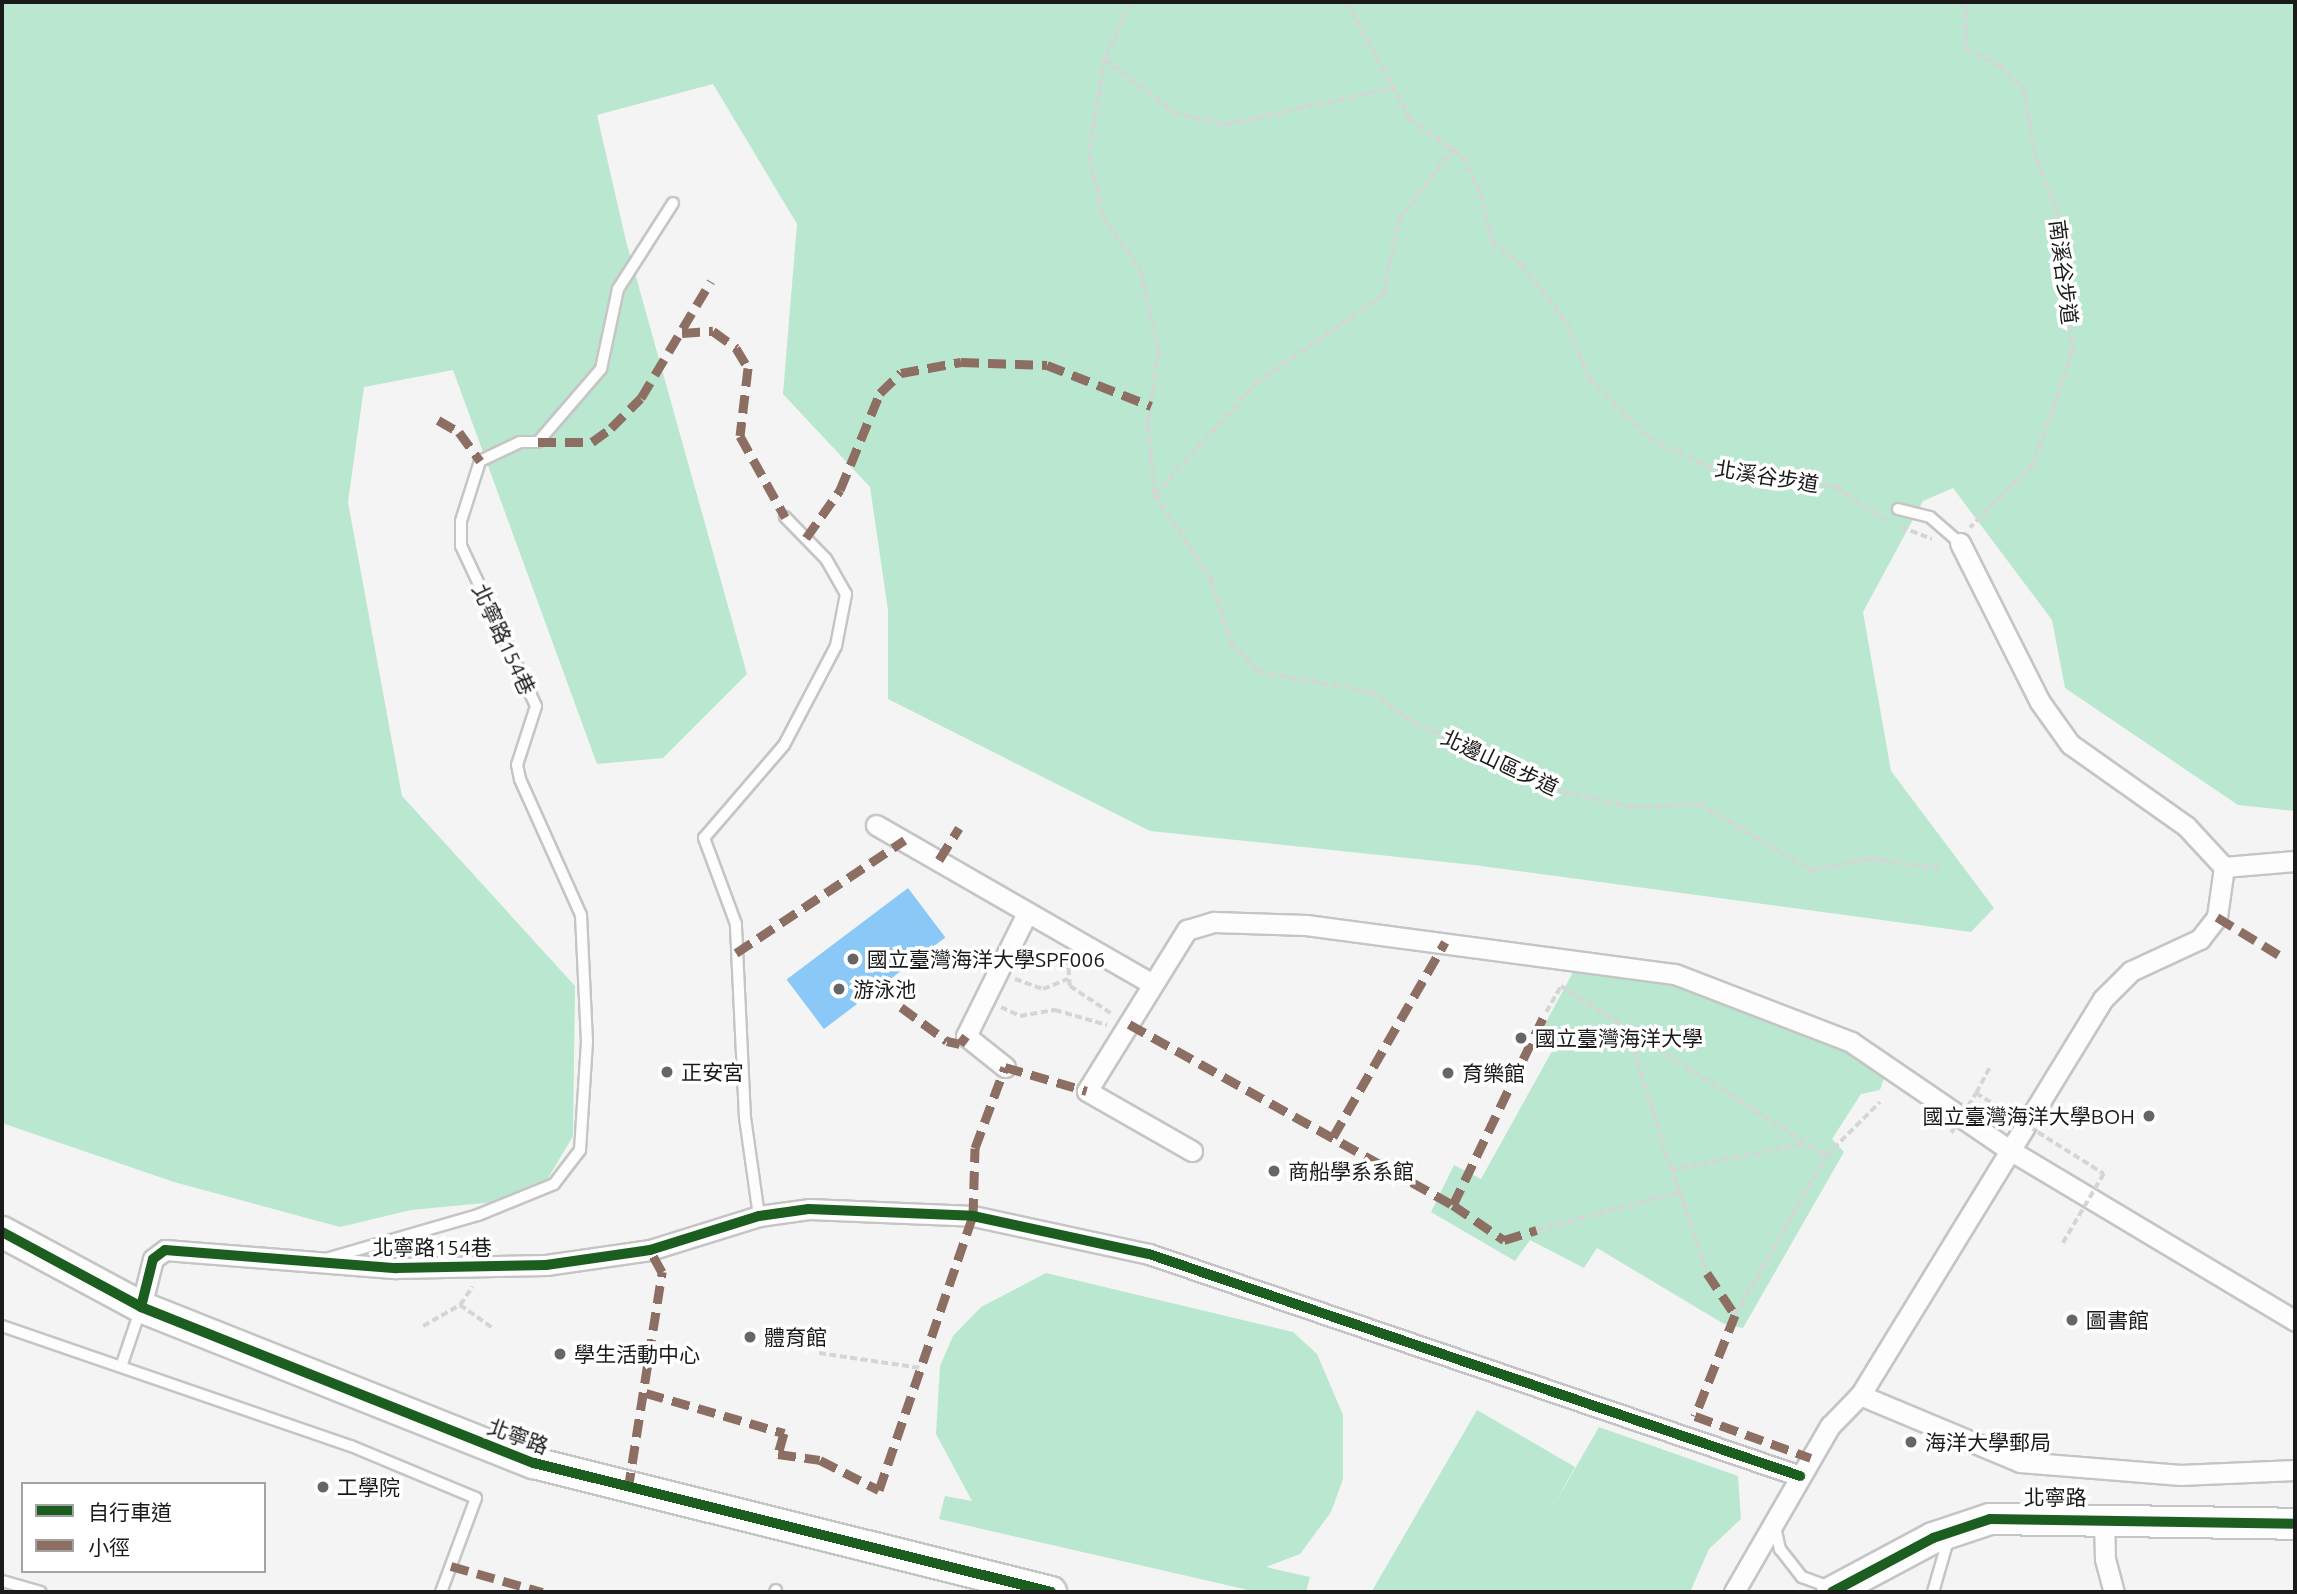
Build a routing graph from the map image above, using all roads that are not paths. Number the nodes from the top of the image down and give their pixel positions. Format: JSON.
{"nodes":[{"id":1,"x":673,"y":204,"type":"dead end"},
{"id":2,"x":1898,"y":509,"type":"dead end"},
{"id":3,"x":785,"y":517,"type":"dead end"},
{"id":4,"x":1960,"y":543,"type":"joint"},
{"id":5,"x":876,"y":825,"type":"dead end"},
{"id":6,"x":2295,"y":861,"type":"edge"},
{"id":7,"x":2224,"y":867,"type":"junction"},
{"id":8,"x":1027,"y":913,"type":"junction"},
{"id":9,"x":1153,"y":984,"type":"junction"},
{"id":10,"x":1005,"y":1067,"type":"dead end"},
{"id":11,"x":2008,"y":1149,"type":"junction"},
{"id":12,"x":1192,"y":1151,"type":"dead end"},
{"id":13,"x":759,"y":1216,"type":"junction"},
{"id":14,"x":2,"y":1232,"type":"edge"},
{"id":15,"x":319,"y":1262,"type":"junction"},
{"id":16,"x":141,"y":1307,"type":"junction"},
{"id":17,"x":2295,"y":1321,"type":"edge"},
{"id":18,"x":2,"y":1326,"type":"edge"},
{"id":19,"x":122,"y":1364,"type":"junction"},
{"id":20,"x":1860,"y":1395,"type":"junction"},
{"id":21,"x":2295,"y":1470,"type":"edge"},
{"id":22,"x":1800,"y":1476,"type":"junction"},
{"id":23,"x":2104,"y":1516,"type":"junction"},
{"id":24,"x":1774,"y":1521,"type":"junction"},
{"id":25,"x":2295,"y":1524,"type":"edge"},
{"id":26,"x":1951,"y":1530,"type":"junction"},
{"id":27,"x":2,"y":1581,"type":"edge"},
{"id":28,"x":1835,"y":1590,"type":"edge"},
{"id":29,"x":40,"y":1592,"type":"edge"},
{"id":30,"x":441,"y":1592,"type":"edge"},
{"id":31,"x":1051,"y":1592,"type":"edge"},
{"id":32,"x":1734,"y":1592,"type":"edge"},
{"id":33,"x":1933,"y":1592,"type":"edge"},
{"id":34,"x":2114,"y":1592,"type":"edge"}],
"edges":[{"from":1,"to":15,"type":"lane","name":"北寧路154巷"},
{"from":2,"to":4,"type":"lane"},
{"from":3,"to":13,"type":"lane"},
{"from":4,"to":7,"type":"street"},
{"from":5,"to":8,"type":"street"},
{"from":6,"to":7,"type":"street"},
{"from":7,"to":11,"type":"street"},
{"from":8,"to":9,"type":"street"},
{"from":8,"to":10,"type":"street"},
{"from":9,"to":11,"type":"street"},
{"from":9,"to":12,"type":"street"},
{"from":11,"to":17,"type":"street"},
{"from":11,"to":20,"type":"street"},
{"from":13,"to":15,"type":"street","name":"北寧路154巷"},
{"from":13,"to":22,"type":"street","name":"北寧路154巷"},
{"from":14,"to":16,"type":"main road","name":"北寧路"},
{"from":15,"to":16,"type":"street","name":"北寧路154巷"},
{"from":16,"to":19,"type":"lane"},
{"from":16,"to":31,"type":"main road","name":"北寧路"},
{"from":18,"to":19,"type":"lane"},
{"from":19,"to":30,"type":"lane"},
{"from":20,"to":21,"type":"street"},
{"from":20,"to":22,"type":"street"},
{"from":22,"to":24,"type":"street"},
{"from":23,"to":25,"type":"main road","name":"北寧路"},
{"from":23,"to":26,"type":"main road","name":"北寧路"},
{"from":23,"to":34,"type":"street"},
{"from":24,"to":28,"type":"lane"},
{"from":24,"to":32,"type":"street"},
{"from":26,"to":28,"type":"main road","name":"北寧路"},
{"from":26,"to":33,"type":"lane"},
{"from":27,"to":29,"type":"lane"}]}
